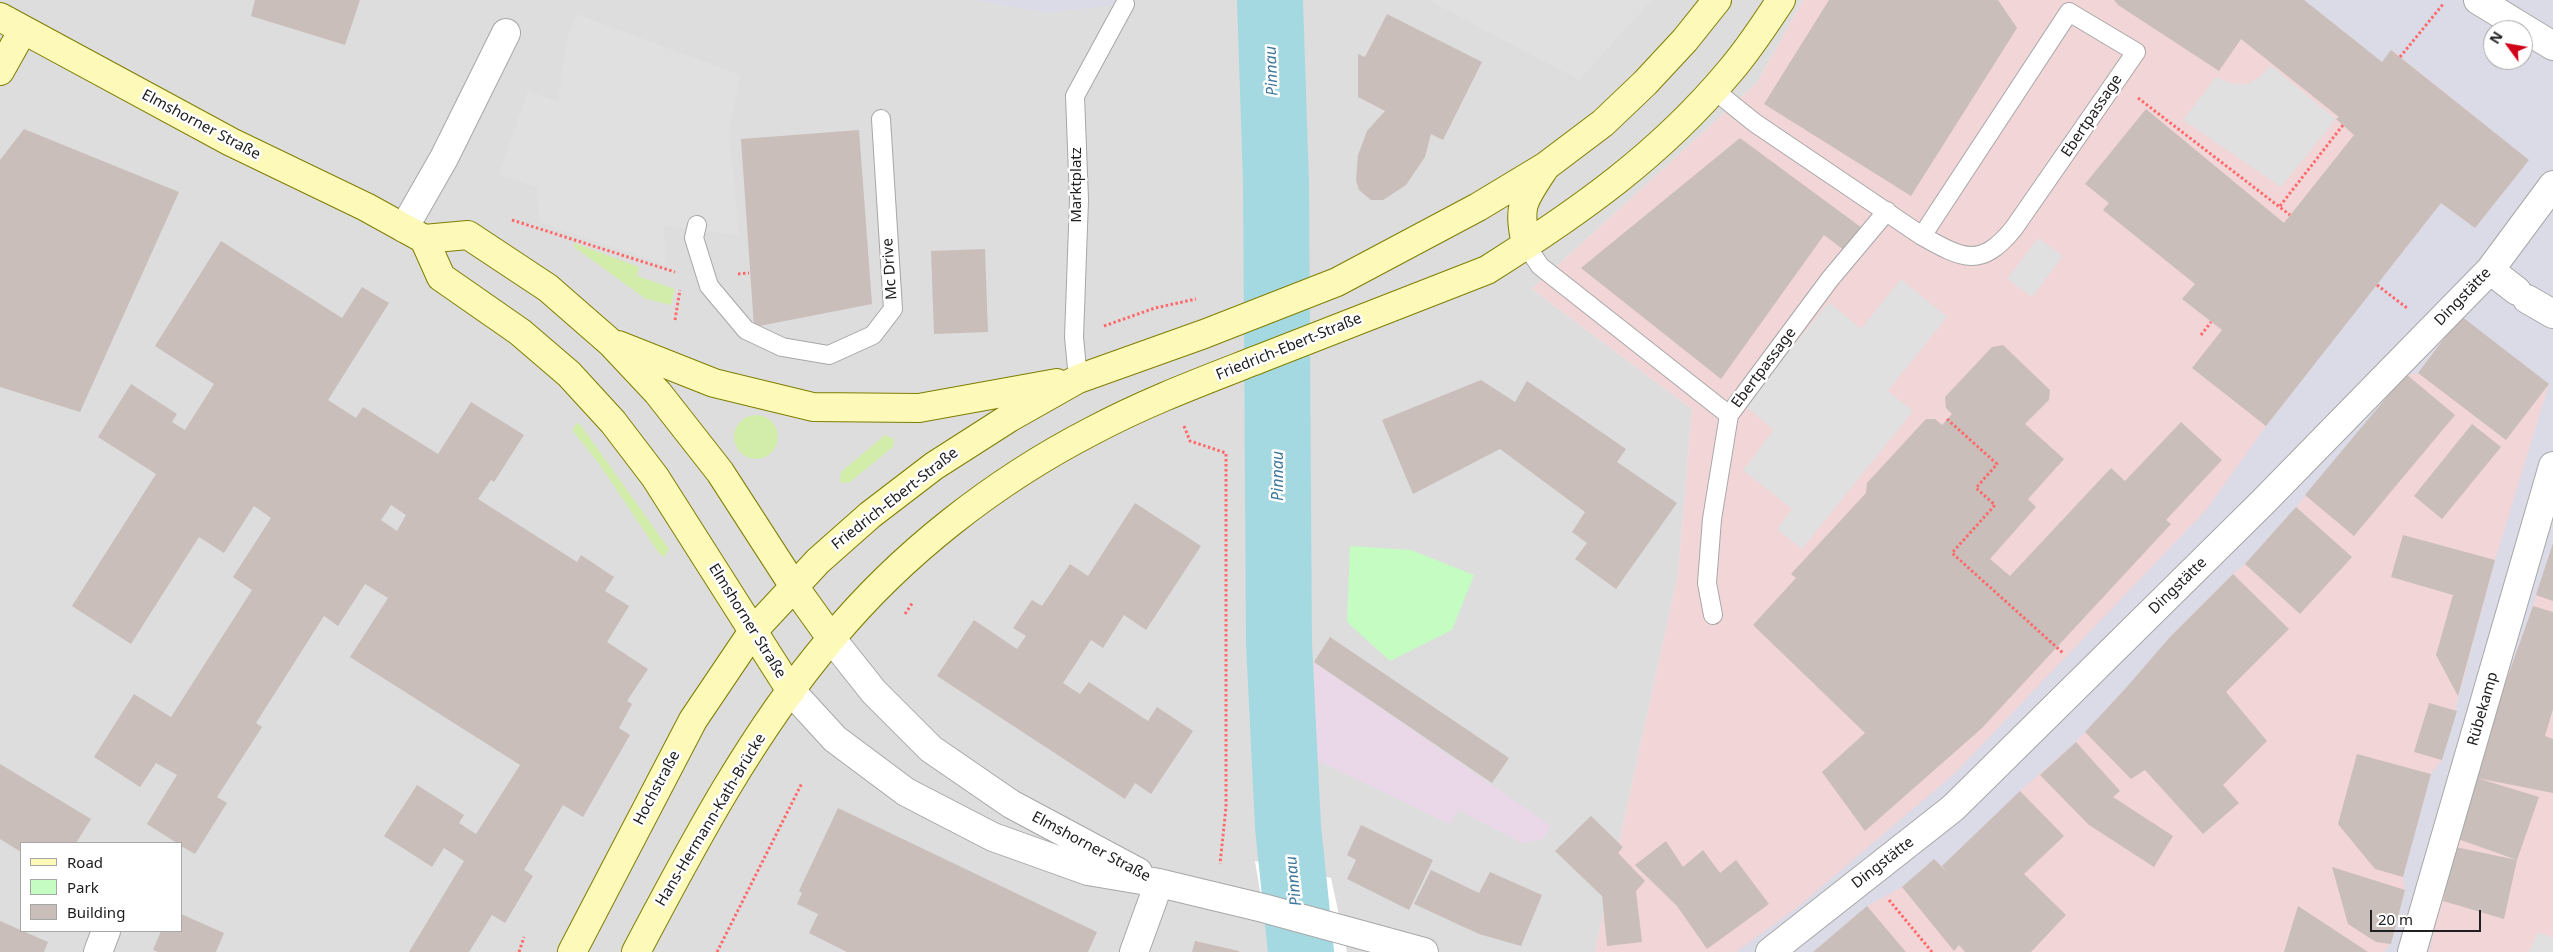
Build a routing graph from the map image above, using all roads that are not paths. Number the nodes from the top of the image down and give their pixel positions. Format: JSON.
{"nodes":[{"id":1,"x":1717,"y":0,"type":"edge"},
{"id":2,"x":1781,"y":0,"type":"edge"},
{"id":3,"x":2478,"y":0,"type":"edge"},
{"id":4,"x":1125,"y":4,"type":"dead end"},
{"id":5,"x":0,"y":17,"type":"edge"},
{"id":6,"x":23,"y":30,"type":"junction"},
{"id":7,"x":506,"y":33,"type":"dead end"},
{"id":8,"x":2553,"y":46,"type":"edge"},
{"id":9,"x":0,"y":71,"type":"edge"},
{"id":10,"x":1714,"y":90,"type":"junction"},
{"id":11,"x":881,"y":119,"type":"dead end"},
{"id":12,"x":1546,"y":166,"type":"junction"},
{"id":13,"x":2553,"y":185,"type":"edge"},
{"id":14,"x":1886,"y":211,"type":"junction"},
{"id":15,"x":697,"y":225,"type":"dead end"},
{"id":16,"x":414,"y":234,"type":"junction"},
{"id":17,"x":1922,"y":236,"type":"junction"},
{"id":18,"x":1526,"y":245,"type":"junction"},
{"id":19,"x":2490,"y":270,"type":"junction"},
{"id":20,"x":2553,"y":314,"type":"edge"},
{"id":21,"x":611,"y":343,"type":"junction"},
{"id":22,"x":1078,"y":379,"type":"junction"},
{"id":23,"x":1729,"y":414,"type":"junction"},
{"id":24,"x":2553,"y":466,"type":"edge"},
{"id":25,"x":793,"y":585,"type":"junction"},
{"id":26,"x":1713,"y":615,"type":"dead end"},
{"id":27,"x":753,"y":631,"type":"junction"},
{"id":28,"x":831,"y":638,"type":"junction"},
{"id":29,"x":791,"y":691,"type":"junction"},
{"id":30,"x":1159,"y":883,"type":"junction"},
{"id":31,"x":106,"y":932,"type":"edge"},
{"id":32,"x":98,"y":952,"type":"edge"},
{"id":33,"x":572,"y":952,"type":"edge"},
{"id":34,"x":636,"y":952,"type":"edge"},
{"id":35,"x":1134,"y":952,"type":"edge"},
{"id":36,"x":1424,"y":952,"type":"edge"},
{"id":37,"x":1770,"y":952,"type":"edge"},
{"id":38,"x":2412,"y":952,"type":"edge"}],
"edges":[{"from":1,"to":12,"type":"main road","name":"Friedrich-Ebert-Straße"},
{"from":2,"to":10,"type":"main road","name":"Friedrich-Ebert-Straße"},
{"from":3,"to":8,"type":"street"},
{"from":4,"to":22,"type":"lane","name":"Marktplatz"},
{"from":5,"to":6,"type":"main road","name":"Elmshorner Straße"},
{"from":6,"to":9,"type":"main road"},
{"from":6,"to":16,"type":"main road","name":"Elmshorner Straße"},
{"from":7,"to":16,"type":"street"},
{"from":10,"to":14,"type":"lane","name":"Ebertpassage"},
{"from":10,"to":18,"type":"main road","name":"Friedrich-Ebert-Straße"},
{"from":11,"to":15,"type":"lane","name":"Mc Drive"},
{"from":12,"to":18,"type":"main road"},
{"from":12,"to":22,"type":"main road","name":"Friedrich-Ebert-Straße"},
{"from":13,"to":19,"type":"street","name":"Dingstätte"},
{"from":14,"to":17,"type":"lane","name":"Ebertpassage"},
{"from":14,"to":23,"type":"lane","name":"Ebertpassage"},
{"from":16,"to":21,"type":"main road","name":"Elmshorner Straße"},
{"from":16,"to":27,"type":"main road","name":"Elmshorner Straße"},
{"from":17,"to":17,"type":"lane","name":"Ebertpassage"},
{"from":18,"to":23,"type":"lane"},
{"from":18,"to":28,"type":"main road","name":"Friedrich-Ebert-Straße"},
{"from":19,"to":20,"type":"street"},
{"from":19,"to":37,"type":"street","name":"Dingstätte"},
{"from":21,"to":22,"type":"main road","name":"Elmshorner Straße"},
{"from":21,"to":25,"type":"main road","name":"Elmshorner Straße"},
{"from":22,"to":25,"type":"main road","name":"Friedrich-Ebert-Straße"},
{"from":23,"to":26,"type":"lane","name":"Ebertpassage"},
{"from":24,"to":38,"type":"street","name":"Rübekamp"},
{"from":25,"to":27,"type":"main road","name":"Friedrich-Ebert-Straße"},
{"from":25,"to":28,"type":"main road","name":"Elmshorner Straße"},
{"from":27,"to":29,"type":"main road","name":"Elmshorner Straße"},
{"from":27,"to":33,"type":"main road","name":"Hochstraße"},
{"from":28,"to":29,"type":"main road","name":"Friedrich-Ebert-Straße"},
{"from":28,"to":30,"type":"street","name":"Elmshorner Straße"},
{"from":29,"to":30,"type":"street","name":"Elmshorner Straße"},
{"from":29,"to":34,"type":"main road","name":"Hans-Hermann-Kath-Brücke"},
{"from":30,"to":35,"type":"street"},
{"from":30,"to":36,"type":"street","name":"Elmshorner Straße"},
{"from":31,"to":32,"type":"street"}]}
